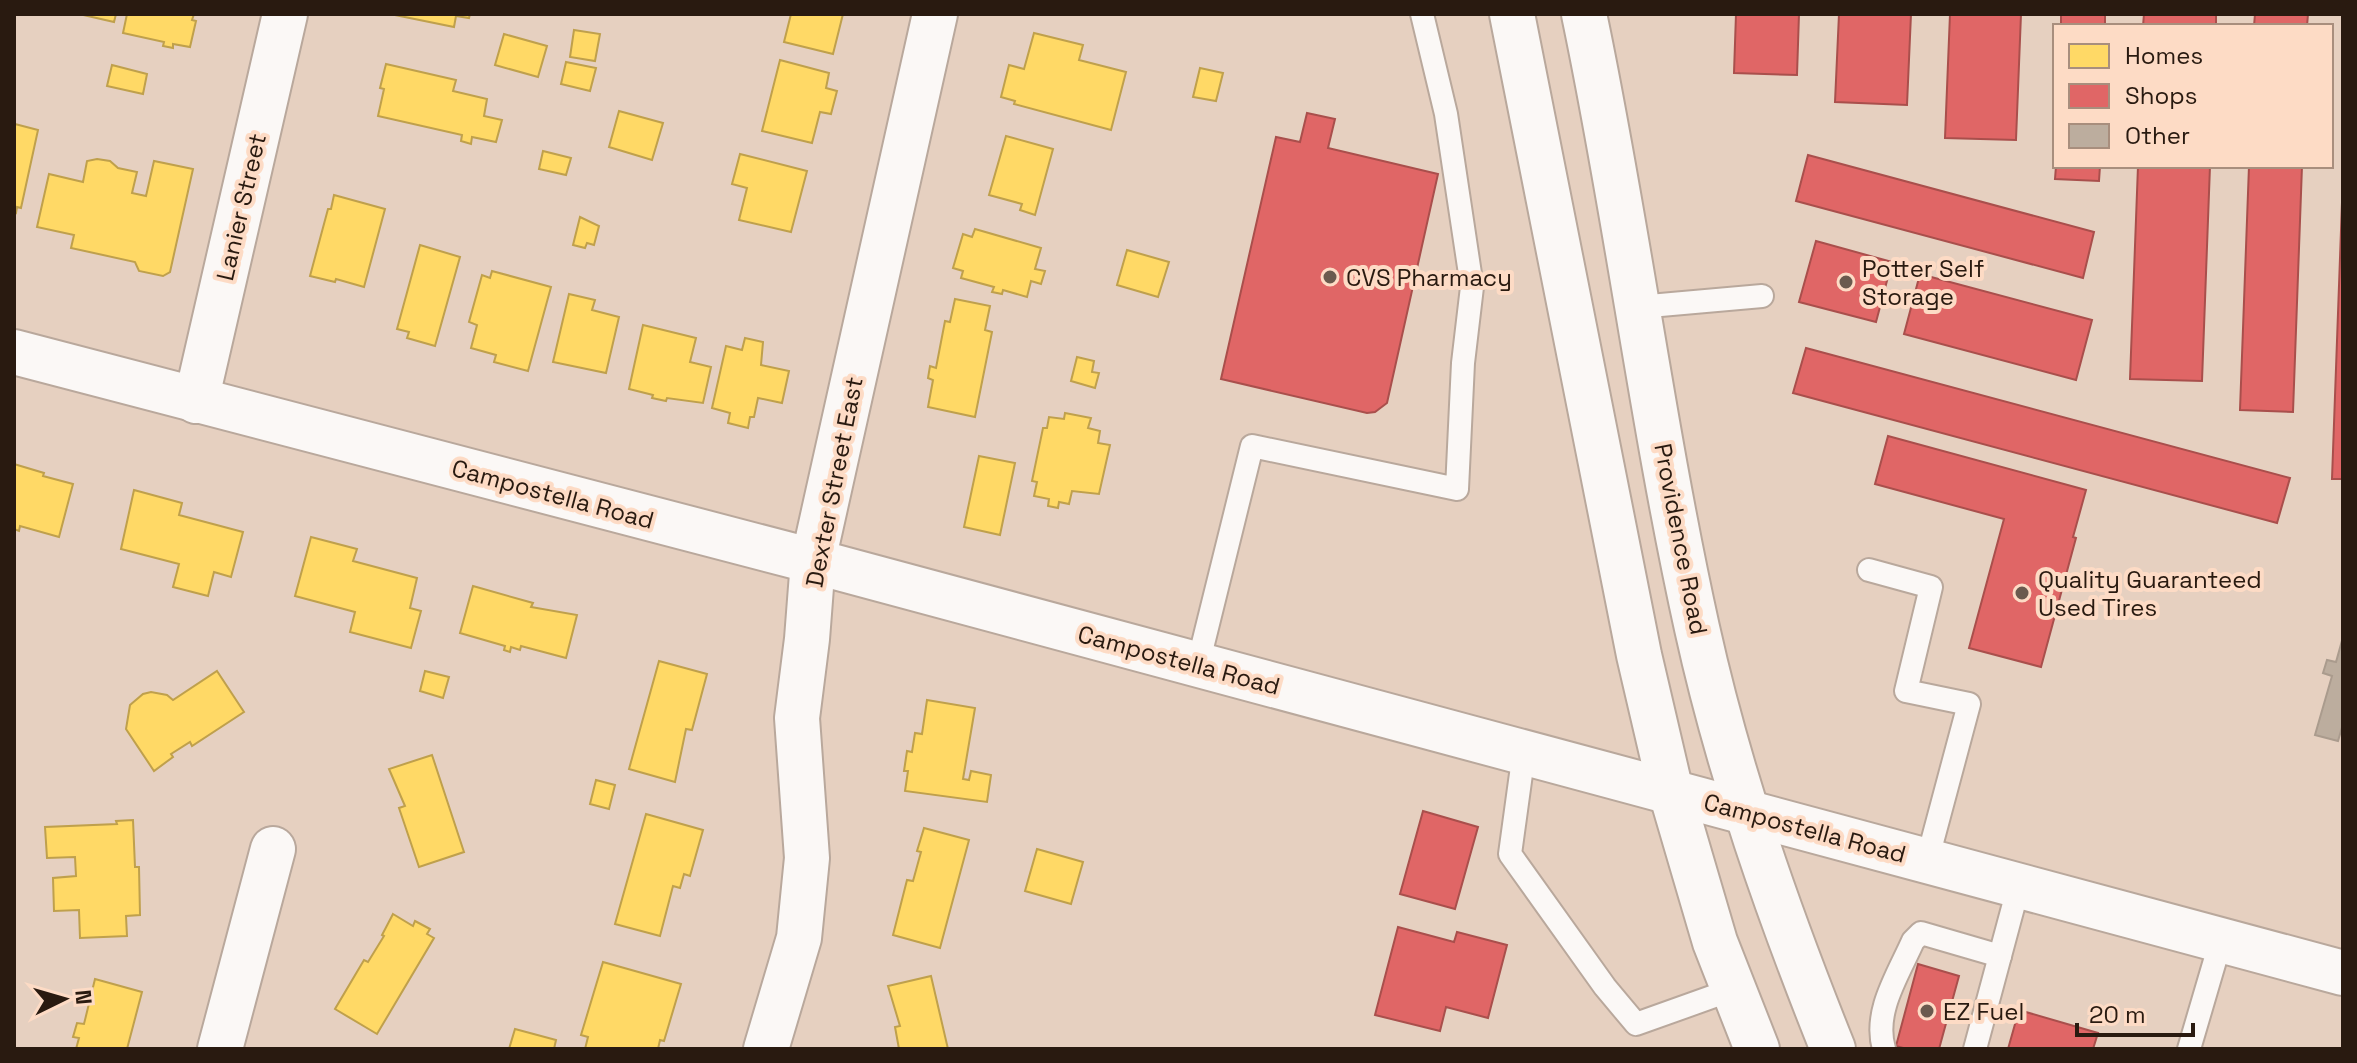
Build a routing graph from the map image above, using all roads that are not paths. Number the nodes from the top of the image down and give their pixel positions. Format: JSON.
{"nodes":[{"id":1,"x":285,"y":14,"type":"edge"},
{"id":2,"x":935,"y":14,"type":"edge"},
{"id":3,"x":1422,"y":14,"type":"edge"},
{"id":4,"x":1512,"y":14,"type":"edge"},
{"id":5,"x":1556,"y":14,"type":"edge"},
{"id":6,"x":1584,"y":14,"type":"edge"},
{"id":7,"x":1606,"y":118,"type":"junction"},
{"id":8,"x":1762,"y":296,"type":"dead end"},
{"id":9,"x":1638,"y":307,"type":"junction"},
{"id":10,"x":14,"y":352,"type":"edge"},
{"id":11,"x":196,"y":401,"type":"junction"},
{"id":12,"x":813,"y":561,"type":"junction"},
{"id":13,"x":1869,"y":570,"type":"dead end"},
{"id":14,"x":1198,"y":664,"type":"junction"},
{"id":15,"x":1524,"y":752,"type":"junction"},
{"id":16,"x":1671,"y":792,"type":"junction"},
{"id":17,"x":1745,"y":812,"type":"junction"},
{"id":18,"x":273,"y":849,"type":"dead end"},
{"id":19,"x":1927,"y":861,"type":"junction"},
{"id":20,"x":2019,"y":885,"type":"junction"},
{"id":21,"x":2221,"y":940,"type":"junction"},
{"id":22,"x":2000,"y":956,"type":"junction"},
{"id":23,"x":2343,"y":973,"type":"edge"},
{"id":24,"x":1734,"y":989,"type":"junction"},
{"id":25,"x":220,"y":1049,"type":"edge"},
{"id":26,"x":766,"y":1049,"type":"edge"},
{"id":27,"x":1757,"y":1049,"type":"edge"},
{"id":28,"x":1833,"y":1049,"type":"edge"},
{"id":29,"x":1884,"y":1049,"type":"edge"},
{"id":30,"x":1975,"y":1049,"type":"edge"},
{"id":31,"x":2189,"y":1049,"type":"edge"}],
"edges":[{"from":1,"to":11,"type":"main road","name":"Lanier Street"},
{"from":2,"to":12,"type":"main road","name":"Dexter Street East"},
{"from":3,"to":14,"type":"lane"},
{"from":4,"to":16,"type":"main road"},
{"from":5,"to":7,"type":"main road"},
{"from":6,"to":7,"type":"main road","name":"Providence Road"},
{"from":7,"to":9,"type":"main road","name":"Providence Road"},
{"from":8,"to":9,"type":"lane"},
{"from":9,"to":17,"type":"main road","name":"Providence Road"},
{"from":10,"to":11,"type":"main road","name":"Campostella Road"},
{"from":11,"to":12,"type":"main road","name":"Campostella Road"},
{"from":12,"to":14,"type":"main road","name":"Campostella Road"},
{"from":12,"to":26,"type":"main road","name":"Dexter Street East"},
{"from":13,"to":19,"type":"lane"},
{"from":14,"to":15,"type":"main road","name":"Campostella Road"},
{"from":15,"to":16,"type":"main road","name":"Campostella Road"},
{"from":15,"to":24,"type":"lane"},
{"from":16,"to":17,"type":"main road","name":"Campostella Road"},
{"from":16,"to":24,"type":"main road"},
{"from":17,"to":19,"type":"main road","name":"Campostella Road"},
{"from":17,"to":28,"type":"main road","name":"Providence Road"},
{"from":18,"to":25,"type":"main road"},
{"from":19,"to":20,"type":"main road","name":"Campostella Road"},
{"from":20,"to":21,"type":"main road","name":"Campostella Road"},
{"from":20,"to":22,"type":"lane"},
{"from":21,"to":23,"type":"main road","name":"Campostella Road"},
{"from":21,"to":31,"type":"lane"},
{"from":22,"to":29,"type":"lane"},
{"from":22,"to":30,"type":"lane"},
{"from":24,"to":27,"type":"main road"}]}
